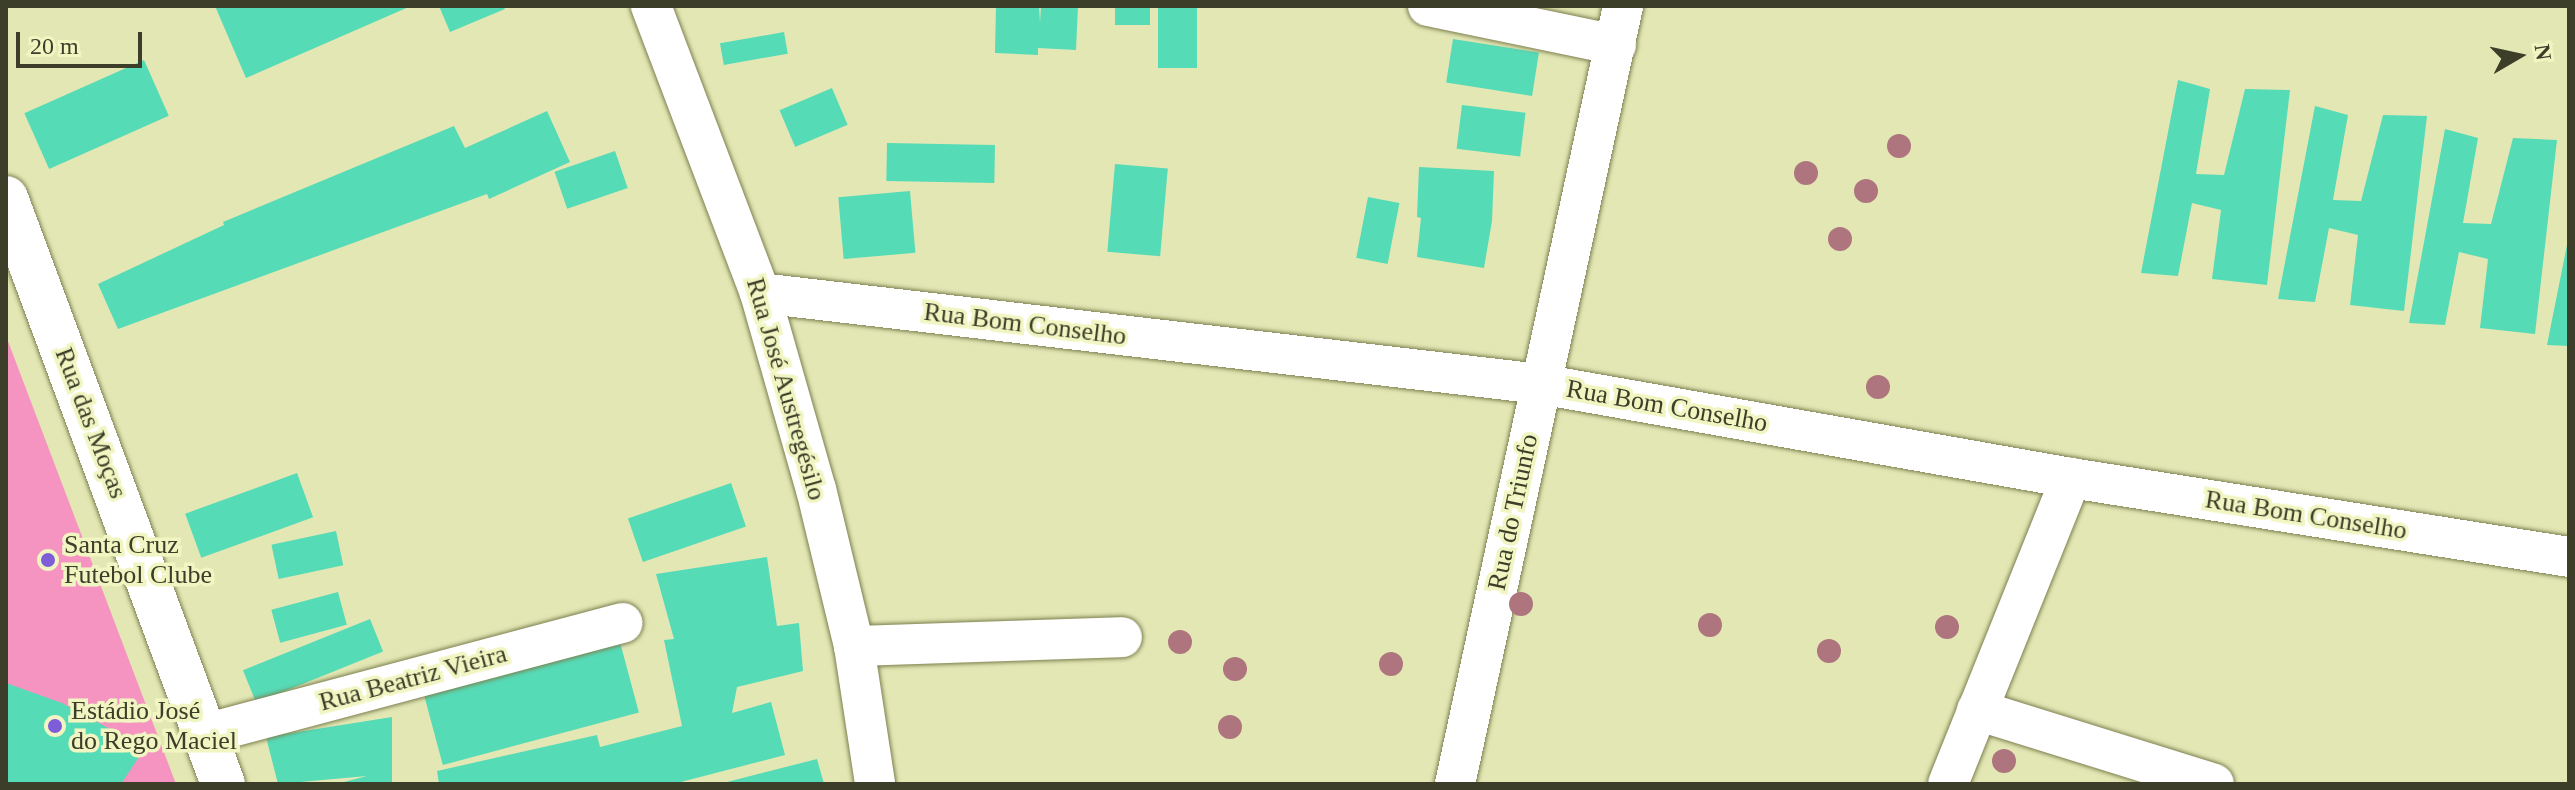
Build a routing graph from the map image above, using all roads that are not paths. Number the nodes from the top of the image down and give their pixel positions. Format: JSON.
{"nodes":[{"id":1,"x":651,"y":6,"type":"edge"},
{"id":2,"x":1428,"y":6,"type":"edge"},
{"id":3,"x":1623,"y":6,"type":"edge"},
{"id":4,"x":1616,"y":45,"type":"junction"},
{"id":5,"x":6,"y":198,"type":"edge"},
{"id":6,"x":760,"y":293,"type":"junction"},
{"id":7,"x":1540,"y":384,"type":"junction"},
{"id":8,"x":2071,"y":478,"type":"junction"},
{"id":9,"x":2569,"y":557,"type":"edge"},
{"id":10,"x":622,"y":623,"type":"dead end"},
{"id":11,"x":1122,"y":637,"type":"dead end"},
{"id":12,"x":854,"y":646,"type":"junction"},
{"id":13,"x":1977,"y":710,"type":"junction"},
{"id":14,"x":205,"y":734,"type":"junction"},
{"id":15,"x":223,"y":784,"type":"edge"},
{"id":16,"x":875,"y":784,"type":"edge"},
{"id":17,"x":1455,"y":784,"type":"edge"},
{"id":18,"x":1948,"y":784,"type":"edge"},
{"id":19,"x":2214,"y":784,"type":"edge"}],
"edges":[{"from":1,"to":6,"type":"street","name":"Rua José Austregésilo"},
{"from":2,"to":4,"type":"street"},
{"from":3,"to":4,"type":"street","name":"Rua do Triunfo"},
{"from":4,"to":7,"type":"street","name":"Rua do Triunfo"},
{"from":5,"to":14,"type":"street","name":"Rua das Moças"},
{"from":6,"to":7,"type":"street","name":"Rua Bom Conselho"},
{"from":6,"to":12,"type":"street","name":"Rua José Austregésilo"},
{"from":7,"to":8,"type":"street","name":"Rua Bom Conselho"},
{"from":7,"to":17,"type":"street","name":"Rua do Triunfo"},
{"from":8,"to":9,"type":"street","name":"Rua Bom Conselho"},
{"from":8,"to":13,"type":"street"},
{"from":10,"to":14,"type":"street","name":"Rua Beatriz Vieira"},
{"from":11,"to":12,"type":"street"},
{"from":12,"to":16,"type":"street","name":"Rua José Austregésilo"},
{"from":13,"to":18,"type":"street"},
{"from":13,"to":19,"type":"street"},
{"from":14,"to":15,"type":"street","name":"Rua das Moças"}]}
